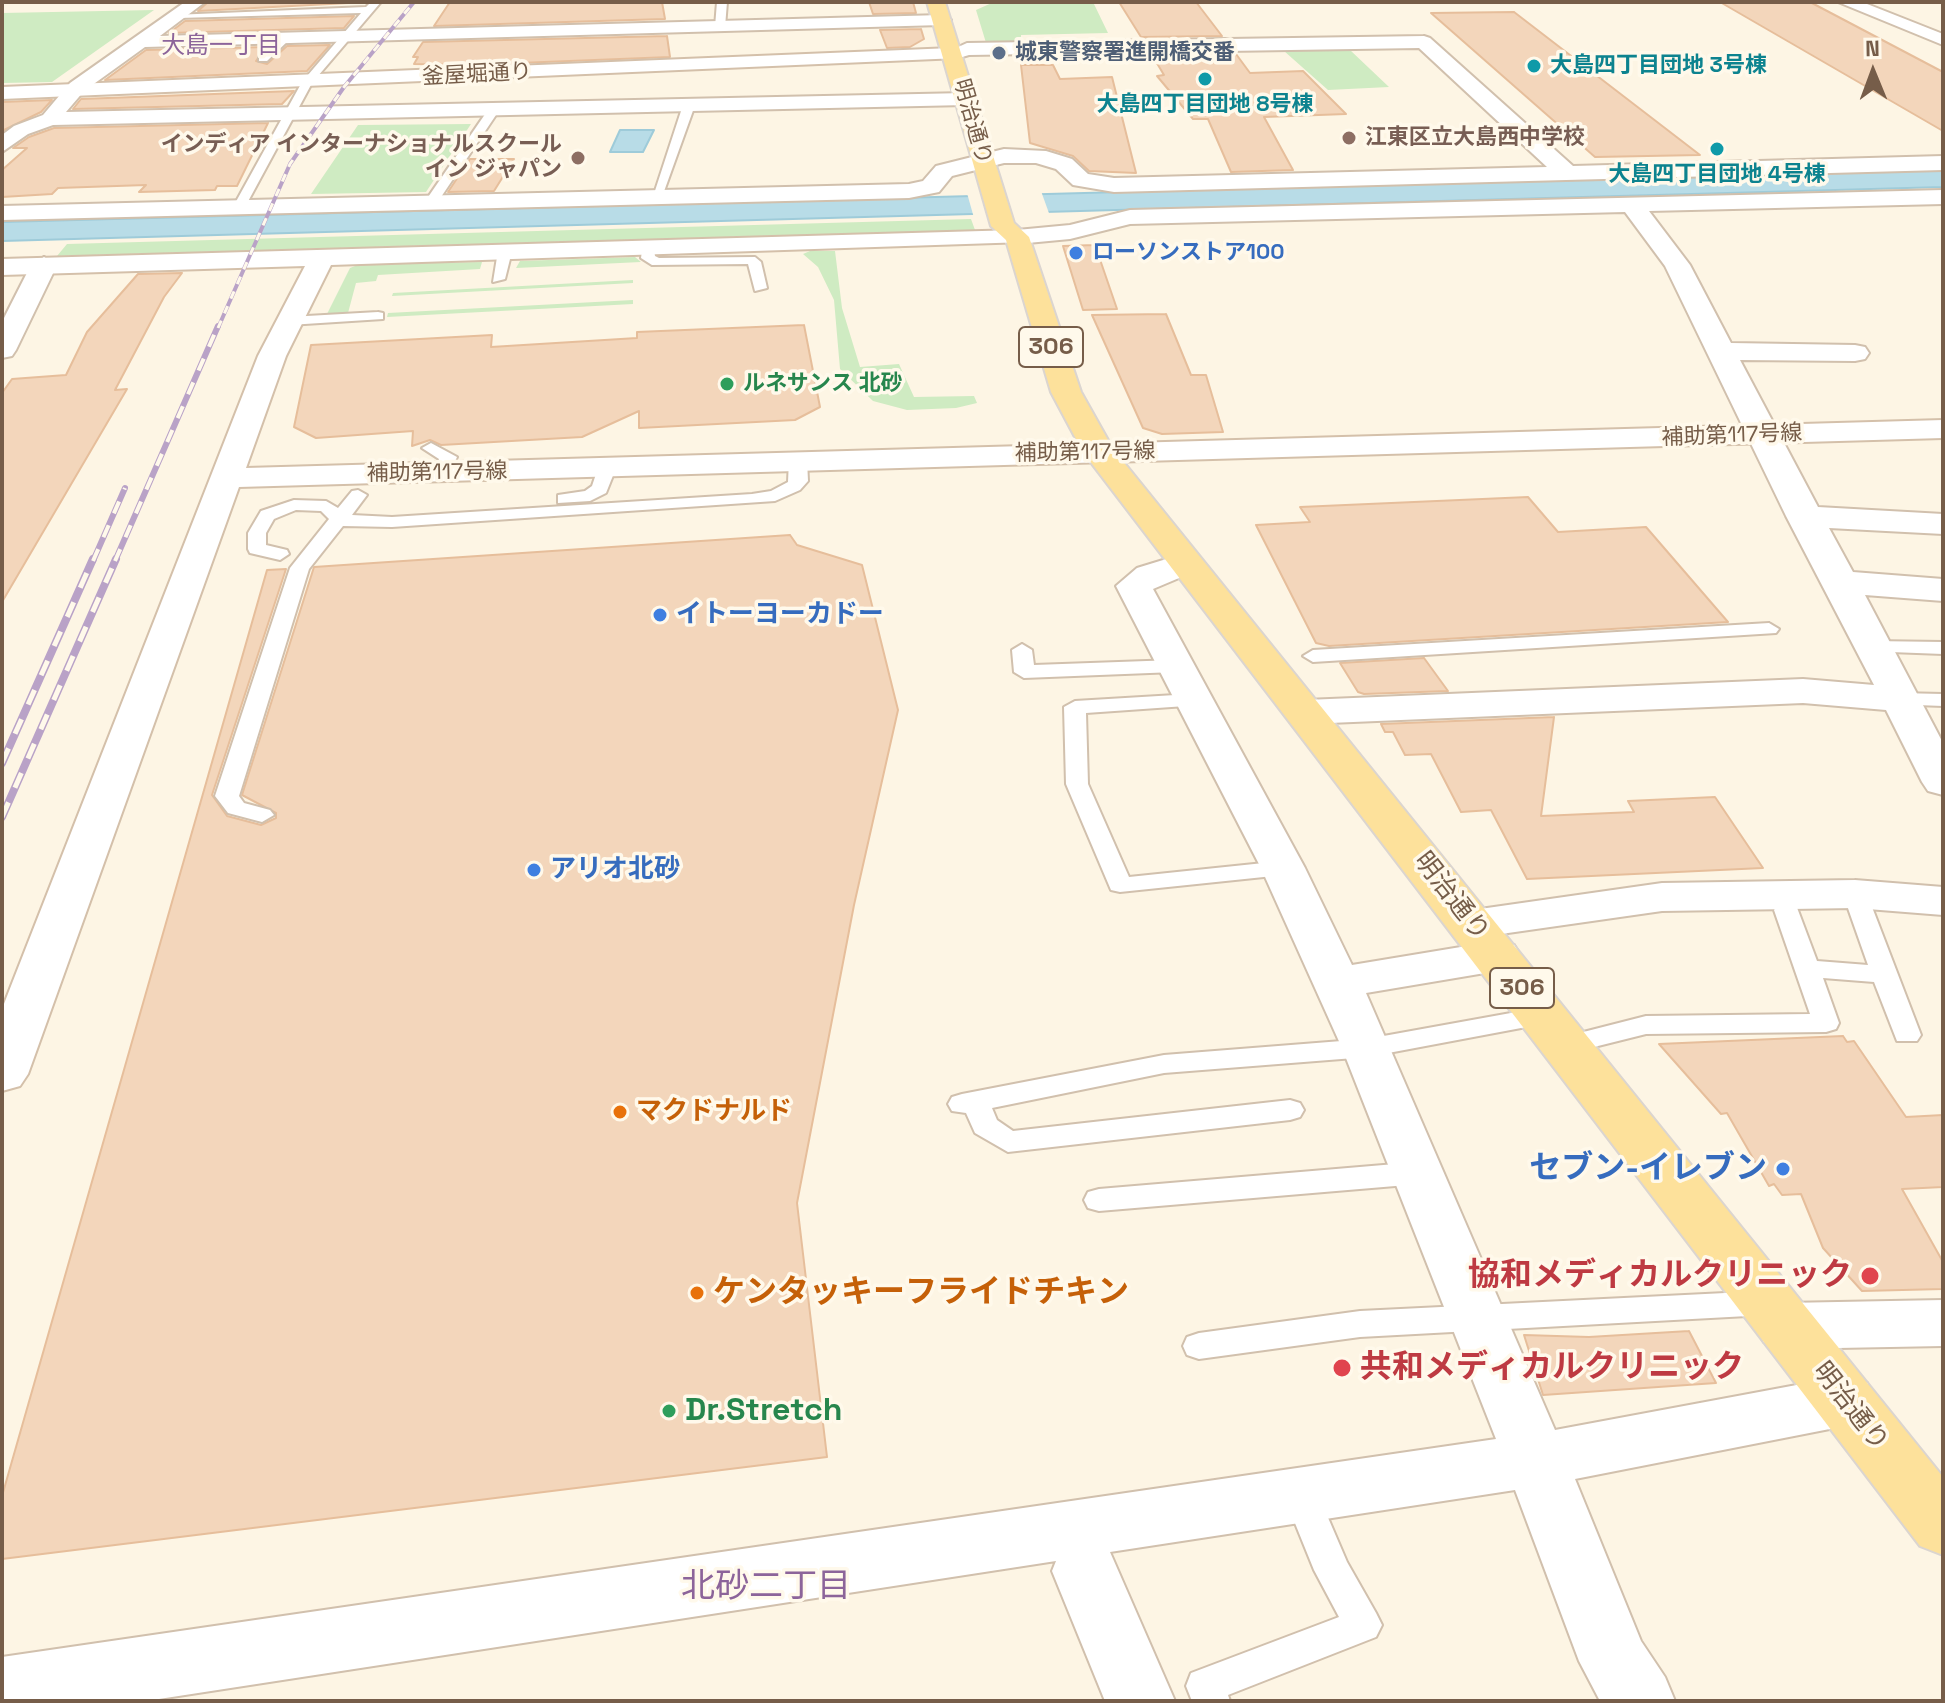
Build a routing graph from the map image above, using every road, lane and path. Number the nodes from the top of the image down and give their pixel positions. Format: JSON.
{"nodes":[{"id":1,"x":196,"y":2,"type":"edge"},
{"id":2,"x":722,"y":2,"type":"edge"},
{"id":3,"x":1847,"y":2,"type":"edge"},
{"id":4,"x":372,"y":6,"type":"edge"},
{"id":5,"x":943,"y":8,"type":"edge"},
{"id":6,"x":434,"y":12,"type":"dead end"},
{"id":7,"x":268,"y":13,"type":"junction"},
{"id":8,"x":178,"y":15,"type":"junction"},
{"id":9,"x":720,"y":27,"type":"junction"},
{"id":10,"x":686,"y":28,"type":"junction"},
{"id":11,"x":344,"y":38,"type":"junction"},
{"id":12,"x":285,"y":39,"type":"junction"},
{"id":13,"x":241,"y":40,"type":"junction"},
{"id":14,"x":1943,"y":40,"type":"edge"},
{"id":15,"x":138,"y":42,"type":"junction"},
{"id":16,"x":409,"y":50,"type":"junction"},
{"id":17,"x":960,"y":52,"type":"junction"},
{"id":18,"x":263,"y":59,"type":"dead end"},
{"id":19,"x":683,"y":65,"type":"junction"},
{"id":20,"x":391,"y":79,"type":"junction"},
{"id":21,"x":307,"y":82,"type":"junction"},
{"id":22,"x":74,"y":91,"type":"junction"},
{"id":23,"x":2,"y":93,"type":"edge"},
{"id":24,"x":966,"y":99,"type":"junction"},
{"id":25,"x":685,"y":106,"type":"junction"},
{"id":26,"x":494,"y":109,"type":"junction"},
{"id":27,"x":290,"y":115,"type":"junction"},
{"id":28,"x":50,"y":119,"type":"junction"},
{"id":29,"x":2,"y":146,"type":"edge"},
{"id":30,"x":1943,"y":163,"type":"edge"},
{"id":31,"x":996,"y":165,"type":"junction"},
{"id":32,"x":1566,"y":172,"type":"junction"},
{"id":33,"x":656,"y":197,"type":"junction"},
{"id":34,"x":1943,"y":197,"type":"edge"},
{"id":35,"x":430,"y":203,"type":"junction"},
{"id":36,"x":1631,"y":204,"type":"junction"},
{"id":37,"x":239,"y":207,"type":"junction"},
{"id":38,"x":2,"y":213,"type":"edge"},
{"id":39,"x":1015,"y":229,"type":"junction"},
{"id":40,"x":648,"y":247,"type":"junction"},
{"id":41,"x":505,"y":251,"type":"junction"},
{"id":42,"x":322,"y":257,"type":"junction"},
{"id":43,"x":44,"y":265,"type":"junction"},
{"id":44,"x":2,"y":267,"type":"edge"},
{"id":45,"x":498,"y":279,"type":"dead end"},
{"id":46,"x":760,"y":288,"type":"dead end"},
{"id":47,"x":378,"y":316,"type":"dead end"},
{"id":48,"x":289,"y":321,"type":"junction"},
{"id":49,"x":2,"y":350,"type":"edge"},
{"id":50,"x":1721,"y":351,"type":"junction"},
{"id":51,"x":1855,"y":353,"type":"dead end"},
{"id":52,"x":1943,"y":429,"type":"edge"},
{"id":53,"x":1765,"y":435,"type":"junction"},
{"id":54,"x":1099,"y":452,"type":"junction"},
{"id":55,"x":798,"y":460,"type":"junction"},
{"id":56,"x":607,"y":468,"type":"junction"},
{"id":57,"x":226,"y":478,"type":"junction"},
{"id":58,"x":358,"y":495,"type":"dead end"},
{"id":59,"x":562,"y":505,"type":"junction"},
{"id":60,"x":394,"y":511,"type":"dead end"},
{"id":61,"x":1803,"y":516,"type":"junction"},
{"id":62,"x":341,"y":520,"type":"junction"},
{"id":63,"x":1943,"y":524,"type":"edge"},
{"id":64,"x":280,"y":554,"type":"dead end"},
{"id":65,"x":1186,"y":563,"type":"junction"},
{"id":66,"x":1838,"y":582,"type":"junction"},
{"id":67,"x":1943,"y":590,"type":"edge"},
{"id":68,"x":1769,"y":629,"type":"dead end"},
{"id":69,"x":1871,"y":647,"type":"junction"},
{"id":70,"x":1943,"y":648,"type":"edge"},
{"id":71,"x":1022,"y":650,"type":"dead end"},
{"id":72,"x":1313,"y":656,"type":"dead end"},
{"id":73,"x":1184,"y":683,"type":"junction"},
{"id":74,"x":1898,"y":699,"type":"junction"},
{"id":75,"x":1943,"y":700,"type":"edge"},
{"id":76,"x":1306,"y":712,"type":"junction"},
{"id":77,"x":1943,"y":782,"type":"edge"},
{"id":78,"x":262,"y":815,"type":"dead end"},
{"id":79,"x":1283,"y":868,"type":"junction"},
{"id":80,"x":1855,"y":894,"type":"junction"},
{"id":81,"x":1943,"y":901,"type":"edge"},
{"id":82,"x":1787,"y":910,"type":"dead end"},
{"id":83,"x":1485,"y":940,"type":"junction"},
{"id":84,"x":1808,"y":968,"type":"junction"},
{"id":85,"x":1884,"y":975,"type":"junction"},
{"id":86,"x":1336,"y":983,"type":"junction"},
{"id":87,"x":1555,"y":1030,"type":"junction"},
{"id":88,"x":1907,"y":1035,"type":"dead end"},
{"id":89,"x":1367,"y":1048,"type":"junction"},
{"id":90,"x":2,"y":1074,"type":"edge"},
{"id":91,"x":1290,"y":1110,"type":"dead end"},
{"id":92,"x":1419,"y":1173,"type":"junction"},
{"id":93,"x":1099,"y":1200,"type":"dead end"},
{"id":94,"x":1776,"y":1314,"type":"junction"},
{"id":95,"x":1480,"y":1318,"type":"junction"},
{"id":96,"x":1943,"y":1323,"type":"edge"},
{"id":97,"x":1199,"y":1346,"type":"dead end"},
{"id":98,"x":1845,"y":1401,"type":"junction"},
{"id":99,"x":1535,"y":1460,"type":"junction"},
{"id":100,"x":1302,"y":1496,"type":"junction"},
{"id":101,"x":1943,"y":1526,"type":"edge"},
{"id":102,"x":1085,"y":1571,"type":"dead end"},
{"id":103,"x":2,"y":1690,"type":"edge"},
{"id":104,"x":1140,"y":1701,"type":"edge"},
{"id":105,"x":1211,"y":1701,"type":"edge"},
{"id":106,"x":1640,"y":1701,"type":"edge"}],
"edges":[{"from":1,"to":8,"type":"street"},
{"from":2,"to":9,"type":"lane"},
{"from":3,"to":14,"type":"street"},
{"from":4,"to":7,"type":"lane"},
{"from":4,"to":11,"type":"lane"},
{"from":5,"to":9,"type":"street"},
{"from":5,"to":17,"type":"main road","name":"明治通り","number":"306"},
{"from":6,"to":16,"type":"street"},
{"from":7,"to":8,"type":"lane"},
{"from":7,"to":13,"type":"lane"},
{"from":8,"to":15,"type":"street"},
{"from":9,"to":10,"type":"street"},
{"from":10,"to":16,"type":"street"},
{"from":10,"to":19,"type":"street"},
{"from":11,"to":12,"type":"street"},
{"from":11,"to":16,"type":"street"},
{"from":11,"to":21,"type":"lane"},
{"from":12,"to":13,"type":"street"},
{"from":12,"to":18,"type":"lane"},
{"from":13,"to":15,"type":"street"},
{"from":15,"to":22,"type":"street"},
{"from":16,"to":20,"type":"street"},
{"from":17,"to":19,"type":"street","name":"釜屋堀通り"},
{"from":17,"to":24,"type":"main road","name":"明治通り","number":"306"},
{"from":17,"to":31,"type":"main road","name":"明治通り","number":"306"},
{"from":17,"to":32,"type":"street","name":"釜屋堀通り"},
{"from":19,"to":20,"type":"street","name":"釜屋堀通り"},
{"from":19,"to":25,"type":"street"},
{"from":20,"to":21,"type":"street","name":"釜屋堀通り"},
{"from":21,"to":22,"type":"street","name":"釜屋堀通り"},
{"from":21,"to":27,"type":"lane"},
{"from":22,"to":23,"type":"street","name":"釜屋堀通り"},
{"from":22,"to":28,"type":"street"},
{"from":24,"to":25,"type":"street"},
{"from":24,"to":31,"type":"main road","name":"明治通り","number":"306"},
{"from":25,"to":26,"type":"street"},
{"from":25,"to":33,"type":"lane"},
{"from":26,"to":27,"type":"street"},
{"from":26,"to":35,"type":"lane"},
{"from":27,"to":28,"type":"street"},
{"from":27,"to":37,"type":"lane"},
{"from":28,"to":29,"type":"street"},
{"from":30,"to":32,"type":"street"},
{"from":31,"to":32,"type":"street"},
{"from":31,"to":33,"type":"street"},
{"from":31,"to":39,"type":"main road","name":"明治通り","number":"306"},
{"from":33,"to":35,"type":"street"},
{"from":34,"to":36,"type":"street"},
{"from":35,"to":37,"type":"street"},
{"from":36,"to":39,"type":"street"},
{"from":36,"to":50,"type":"street"},
{"from":37,"to":38,"type":"street"},
{"from":39,"to":40,"type":"street"},
{"from":39,"to":54,"type":"main road","name":"明治通り","number":"306"},
{"from":40,"to":41,"type":"street"},
{"from":40,"to":46,"type":"lane"},
{"from":41,"to":42,"type":"street"},
{"from":41,"to":45,"type":"lane"},
{"from":42,"to":43,"type":"street"},
{"from":42,"to":48,"type":"street"},
{"from":43,"to":44,"type":"street"},
{"from":43,"to":49,"type":"street"},
{"from":47,"to":48,"type":"lane"},
{"from":48,"to":57,"type":"street"},
{"from":50,"to":51,"type":"street"},
{"from":50,"to":53,"type":"street"},
{"from":52,"to":53,"type":"street","name":"補助第117号線"},
{"from":53,"to":54,"type":"street","name":"補助第117号線"},
{"from":53,"to":61,"type":"street"},
{"from":54,"to":55,"type":"street","name":"補助第117号線"},
{"from":54,"to":65,"type":"main road","name":"明治通り","number":"306"},
{"from":55,"to":56,"type":"street","name":"補助第117号線"},
{"from":55,"to":59,"type":"lane"},
{"from":56,"to":57,"type":"street","name":"補助第117号線"},
{"from":56,"to":59,"type":"lane"},
{"from":57,"to":90,"type":"street"},
{"from":58,"to":62,"type":"lane"},
{"from":59,"to":60,"type":"lane"},
{"from":59,"to":62,"type":"lane"},
{"from":61,"to":63,"type":"street"},
{"from":61,"to":66,"type":"street"},
{"from":62,"to":64,"type":"lane"},
{"from":62,"to":78,"type":"lane"},
{"from":65,"to":73,"type":"street"},
{"from":65,"to":76,"type":"main road","name":"明治通り","number":"306"},
{"from":66,"to":67,"type":"street"},
{"from":66,"to":69,"type":"street"},
{"from":68,"to":72,"type":"lane"},
{"from":69,"to":70,"type":"lane"},
{"from":69,"to":74,"type":"street"},
{"from":71,"to":73,"type":"lane"},
{"from":73,"to":79,"type":"street"},
{"from":73,"to":79,"type":"lane"},
{"from":74,"to":75,"type":"lane"},
{"from":74,"to":76,"type":"street"},
{"from":74,"to":77,"type":"street"},
{"from":76,"to":83,"type":"main road","name":"明治通り","number":"306"},
{"from":79,"to":86,"type":"street"},
{"from":80,"to":81,"type":"street"},
{"from":80,"to":83,"type":"street"},
{"from":80,"to":85,"type":"lane"},
{"from":82,"to":84,"type":"lane"},
{"from":83,"to":86,"type":"street"},
{"from":83,"to":87,"type":"main road","name":"明治通り","number":"306"},
{"from":84,"to":85,"type":"lane"},
{"from":84,"to":87,"type":"lane"},
{"from":85,"to":88,"type":"lane"},
{"from":86,"to":89,"type":"street"},
{"from":87,"to":89,"type":"lane"},
{"from":87,"to":94,"type":"main road","name":"明治通り","number":"306"},
{"from":89,"to":91,"type":"lane"},
{"from":89,"to":92,"type":"street"},
{"from":92,"to":93,"type":"lane"},
{"from":92,"to":95,"type":"street"},
{"from":94,"to":95,"type":"lane"},
{"from":94,"to":96,"type":"street"},
{"from":94,"to":98,"type":"main road","name":"明治通り","number":"306"},
{"from":95,"to":97,"type":"lane"},
{"from":95,"to":99,"type":"street"},
{"from":98,"to":99,"type":"street"},
{"from":98,"to":101,"type":"main road","name":"明治通り","number":"306"},
{"from":99,"to":100,"type":"street"},
{"from":99,"to":106,"type":"street"},
{"from":100,"to":103,"type":"street"},
{"from":100,"to":105,"type":"lane"},
{"from":102,"to":104,"type":"street"}]}
